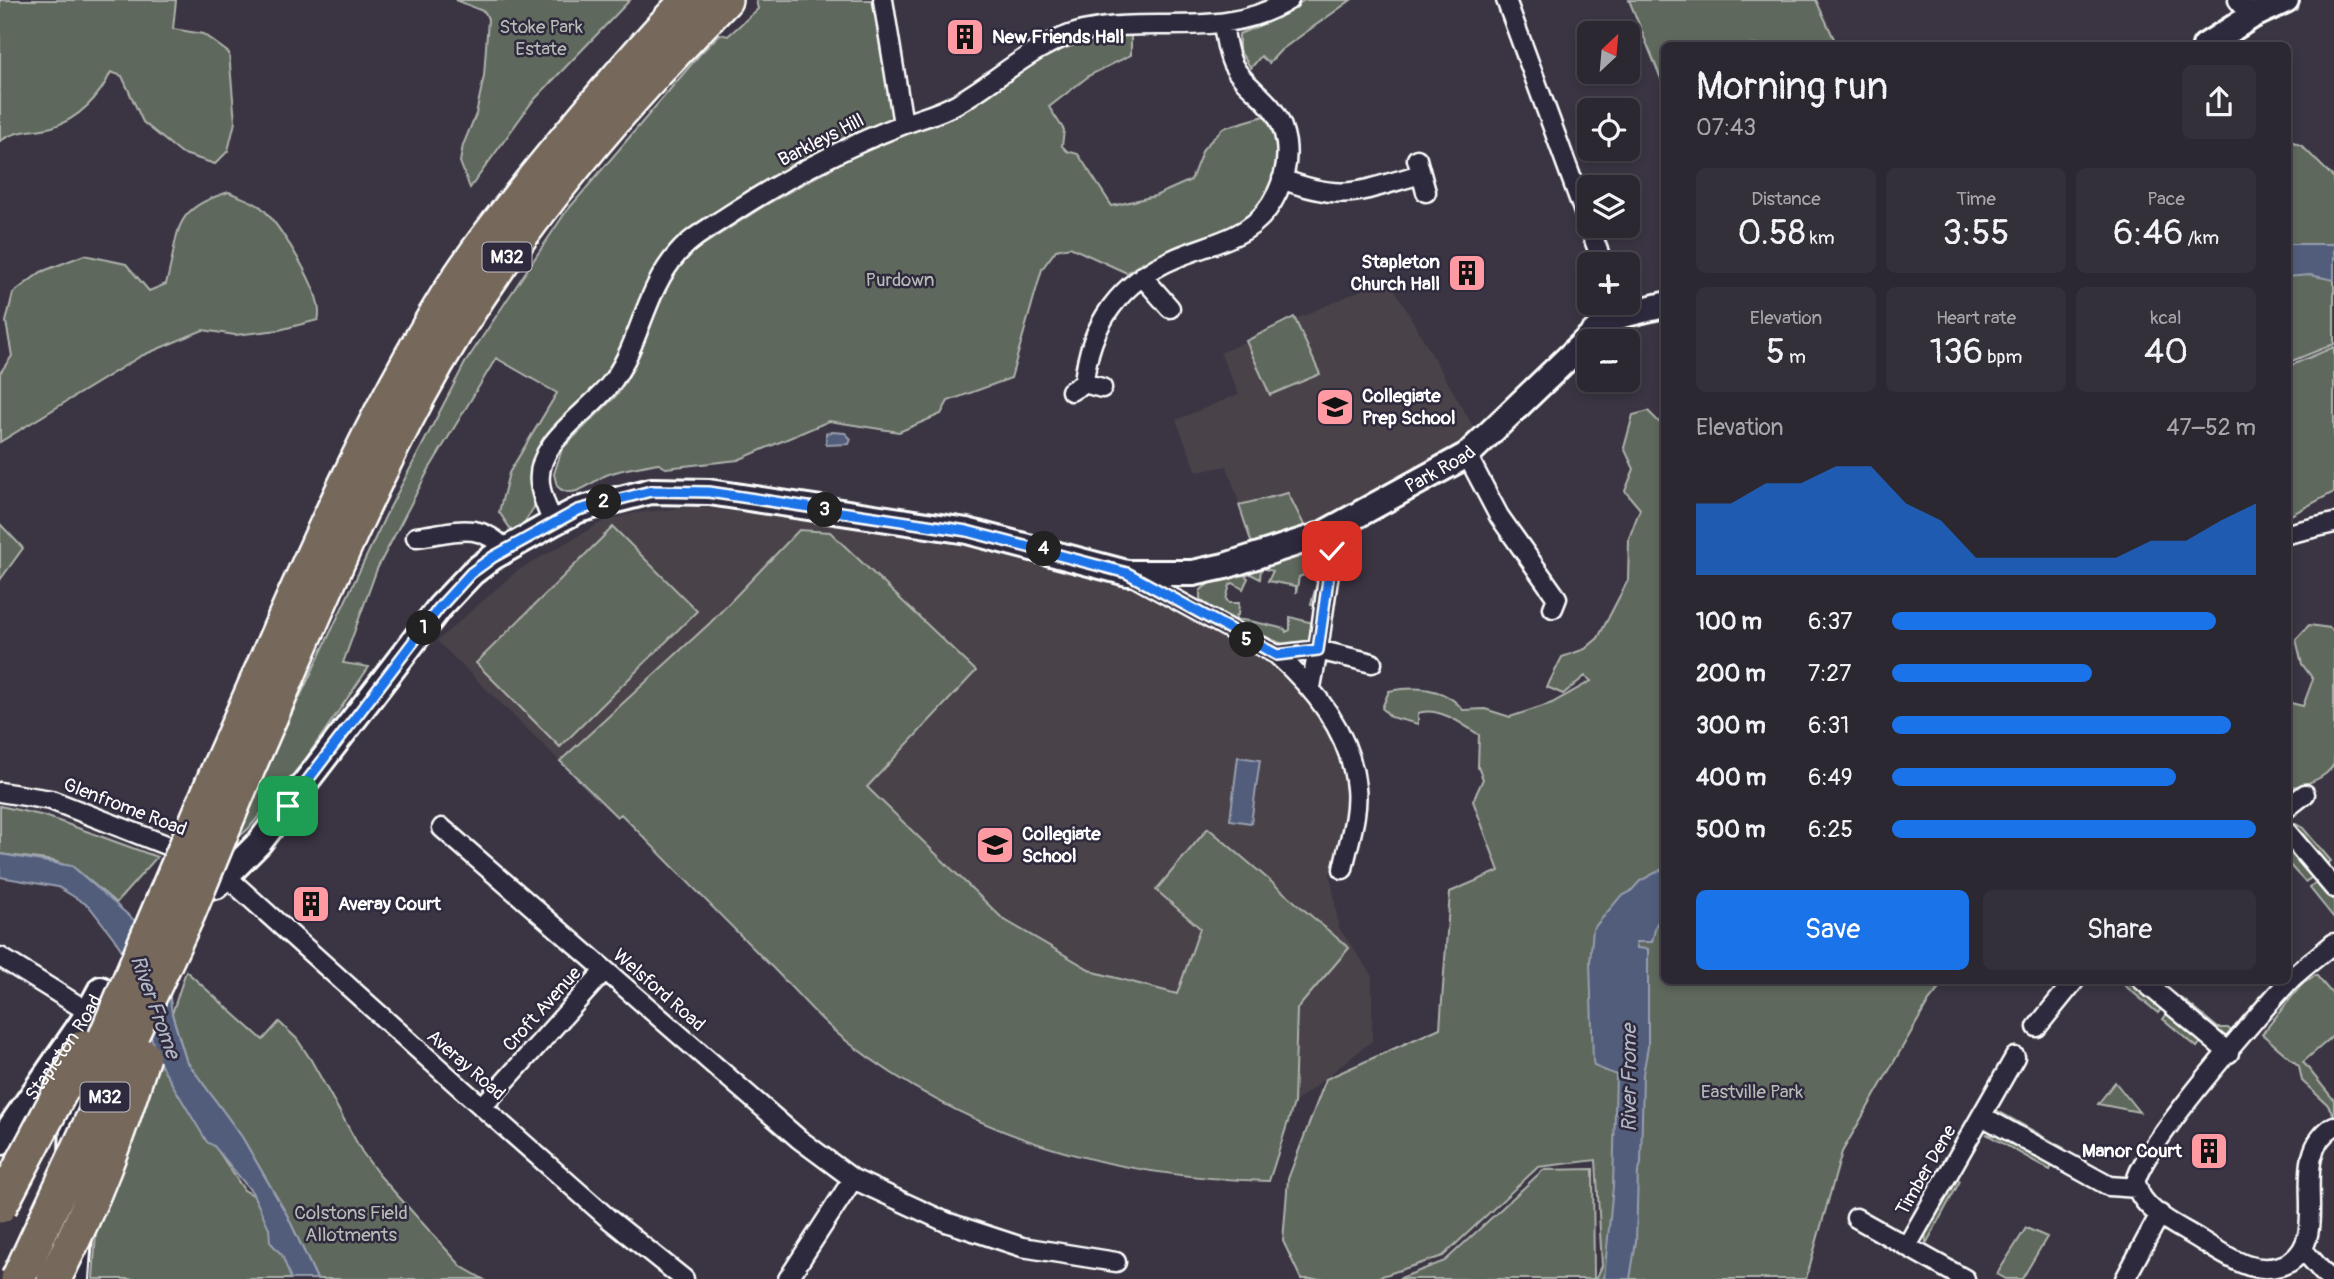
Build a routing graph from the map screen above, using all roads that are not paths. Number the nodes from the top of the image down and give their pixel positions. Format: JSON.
{"nodes":[{"id":1,"x":688,"y":0,"type":"edge"},
{"id":2,"x":725,"y":0,"type":"edge"},
{"id":3,"x":883,"y":0,"type":"edge"},
{"id":4,"x":1289,"y":0,"type":"edge"},
{"id":5,"x":1506,"y":0,"type":"edge"},
{"id":6,"x":2286,"y":0,"type":"edge"},
{"id":7,"x":1262,"y":7,"type":"edge"},
{"id":8,"x":2245,"y":8,"type":"edge"},
{"id":9,"x":1223,"y":24,"type":"junction"},
{"id":10,"x":2209,"y":42,"type":"edge"},
{"id":11,"x":903,"y":124,"type":"junction"},
{"id":12,"x":1282,"y":179,"type":"junction"},
{"id":13,"x":1426,"y":192,"type":"dead end"},
{"id":14,"x":1599,"y":252,"type":"edge"},
{"id":15,"x":1142,"y":276,"type":"junction"},
{"id":16,"x":1661,"y":305,"type":"edge"},
{"id":17,"x":1640,"y":307,"type":"edge"},
{"id":18,"x":1170,"y":308,"type":"dead end"},
{"id":19,"x":1612,"y":315,"type":"edge"},
{"id":20,"x":1102,"y":388,"type":"dead end"},
{"id":21,"x":1467,"y":455,"type":"junction"},
{"id":22,"x":552,"y":523,"type":"junction"},
{"id":23,"x":2334,"y":523,"type":"edge"},
{"id":24,"x":2291,"y":533,"type":"edge"},
{"id":25,"x":415,"y":537,"type":"dead end"},
{"id":26,"x":506,"y":550,"type":"junction"},
{"id":27,"x":1332,"y":551,"type":"dead end"},
{"id":28,"x":1127,"y":573,"type":"junction"},
{"id":29,"x":1181,"y":573,"type":"junction"},
{"id":30,"x":1187,"y":608,"type":"junction"},
{"id":31,"x":1553,"y":608,"type":"dead end"},
{"id":32,"x":1318,"y":650,"type":"junction"},
{"id":33,"x":1277,"y":655,"type":"junction"},
{"id":34,"x":1373,"y":663,"type":"dead end"},
{"id":35,"x":1311,"y":687,"type":"junction"},
{"id":36,"x":234,"y":768,"type":"junction"},
{"id":37,"x":0,"y":792,"type":"edge"},
{"id":38,"x":2305,"y":794,"type":"dead end"},
{"id":39,"x":2291,"y":805,"type":"edge"},
{"id":40,"x":442,"y":828,"type":"dead end"},
{"id":41,"x":2291,"y":837,"type":"edge"},
{"id":42,"x":1343,"y":869,"type":"dead end"},
{"id":43,"x":225,"y":878,"type":"junction"},
{"id":44,"x":2334,"y":888,"type":"edge"},
{"id":45,"x":175,"y":907,"type":"junction"},
{"id":46,"x":2334,"y":943,"type":"edge"},
{"id":47,"x":0,"y":957,"type":"edge"},
{"id":48,"x":606,"y":971,"type":"junction"},
{"id":49,"x":2291,"y":980,"type":"edge"},
{"id":50,"x":2072,"y":984,"type":"edge"},
{"id":51,"x":2147,"y":984,"type":"edge"},
{"id":52,"x":2287,"y":984,"type":"edge"},
{"id":53,"x":101,"y":989,"type":"dead end"},
{"id":54,"x":86,"y":1015,"type":"junction"},
{"id":55,"x":2037,"y":1027,"type":"dead end"},
{"id":56,"x":2229,"y":1052,"type":"junction"},
{"id":57,"x":2015,"y":1057,"type":"dead end"},
{"id":58,"x":482,"y":1107,"type":"junction"},
{"id":59,"x":1982,"y":1116,"type":"junction"},
{"id":60,"x":2334,"y":1126,"type":"edge"},
{"id":61,"x":70,"y":1134,"type":"junction"},
{"id":62,"x":2,"y":1139,"type":"edge"},
{"id":63,"x":853,"y":1179,"type":"junction"},
{"id":64,"x":2138,"y":1188,"type":"junction"},
{"id":65,"x":0,"y":1206,"type":"edge"},
{"id":66,"x":2160,"y":1214,"type":"junction"},
{"id":67,"x":1856,"y":1218,"type":"dead end"},
{"id":68,"x":1907,"y":1247,"type":"junction"},
{"id":69,"x":2304,"y":1251,"type":"junction"},
{"id":70,"x":1116,"y":1262,"type":"dead end"},
{"id":71,"x":0,"y":1264,"type":"edge"},
{"id":72,"x":18,"y":1279,"type":"edge"},
{"id":73,"x":54,"y":1279,"type":"edge"},
{"id":74,"x":76,"y":1279,"type":"edge"},
{"id":75,"x":684,"y":1279,"type":"edge"},
{"id":76,"x":788,"y":1279,"type":"edge"},
{"id":77,"x":1965,"y":1279,"type":"edge"},
{"id":78,"x":2125,"y":1279,"type":"edge"},
{"id":79,"x":2329,"y":1279,"type":"edge"}],
"edges":[{"from":1,"to":36,"type":"highway","number":"M32"},
{"from":2,"to":36,"type":"highway","number":"M32"},
{"from":3,"to":11,"type":"street"},
{"from":4,"to":7,"type":"street","name":"Barkleys Hill"},
{"from":5,"to":14,"type":"street"},
{"from":6,"to":8,"type":"main road"},
{"from":7,"to":9,"type":"street","name":"Barkleys Hill"},
{"from":8,"to":10,"type":"main road"},
{"from":9,"to":11,"type":"street","name":"Barkleys Hill"},
{"from":9,"to":12,"type":"street"},
{"from":11,"to":22,"type":"street","name":"Barkleys Hill"},
{"from":12,"to":13,"type":"street"},
{"from":12,"to":15,"type":"street"},
{"from":15,"to":18,"type":"street"},
{"from":15,"to":20,"type":"street"},
{"from":16,"to":17,"type":"main road","name":"Park Road"},
{"from":19,"to":21,"type":"main road","name":"Park Road"},
{"from":21,"to":29,"type":"main road","name":"Park Road"},
{"from":21,"to":31,"type":"street"},
{"from":22,"to":26,"type":"main road","name":"Park Road"},
{"from":22,"to":28,"type":"main road","name":"Park Road"},
{"from":23,"to":24,"type":"street"},
{"from":25,"to":26,"type":"street"},
{"from":26,"to":43,"type":"main road","name":"Park Road"},
{"from":27,"to":32,"type":"street"},
{"from":28,"to":29,"type":"main road","name":"Park Road"},
{"from":28,"to":30,"type":"street"},
{"from":29,"to":30,"type":"street"},
{"from":30,"to":33,"type":"street"},
{"from":32,"to":33,"type":"street"},
{"from":32,"to":34,"type":"street"},
{"from":32,"to":35,"type":"street"},
{"from":33,"to":35,"type":"street"},
{"from":35,"to":42,"type":"street"},
{"from":36,"to":45,"type":"highway","number":"M32","bridge":true},
{"from":37,"to":43,"type":"street","name":"Glenfrome Road"},
{"from":38,"to":39,"type":"street"},
{"from":40,"to":48,"type":"street","name":"Welsford Road"},
{"from":41,"to":44,"type":"street"},
{"from":43,"to":58,"type":"street","name":"Averay Road"},
{"from":45,"to":65,"type":"highway","number":"M32","bridge":true},
{"from":45,"to":71,"type":"highway","number":"M32","bridge":true},
{"from":45,"to":72,"type":"highway","number":"M32","bridge":true},
{"from":45,"to":73,"type":"highway","number":"M32","bridge":true},
{"from":46,"to":49,"type":"street"},
{"from":47,"to":54,"type":"street"},
{"from":48,"to":58,"type":"street","name":"Croft Avenue"},
{"from":48,"to":63,"type":"street","name":"Welsford Road"},
{"from":50,"to":55,"type":"street"},
{"from":51,"to":56,"type":"street"},
{"from":52,"to":56,"type":"street"},
{"from":53,"to":54,"type":"main road","name":"Stapleton Road"},
{"from":54,"to":61,"type":"main road"},
{"from":54,"to":62,"type":"main road","name":"Stapleton Road"},
{"from":56,"to":64,"type":"street"},
{"from":57,"to":59,"type":"street","name":"Timber Dene"},
{"from":58,"to":75,"type":"street","name":"Averay Road"},
{"from":59,"to":64,"type":"street","name":"Timber Dene"},
{"from":59,"to":68,"type":"street","name":"Timber Dene"},
{"from":60,"to":69,"type":"street"},
{"from":61,"to":62,"type":"main road"},
{"from":61,"to":74,"type":"main road"},
{"from":63,"to":70,"type":"street","name":"Welsford Road"},
{"from":63,"to":76,"type":"street"},
{"from":64,"to":66,"type":"street"},
{"from":66,"to":69,"type":"street"},
{"from":66,"to":78,"type":"street"},
{"from":67,"to":68,"type":"street","name":"Timber Dene"},
{"from":68,"to":77,"type":"street","name":"Timber Dene"},
{"from":69,"to":79,"type":"street"}]}
